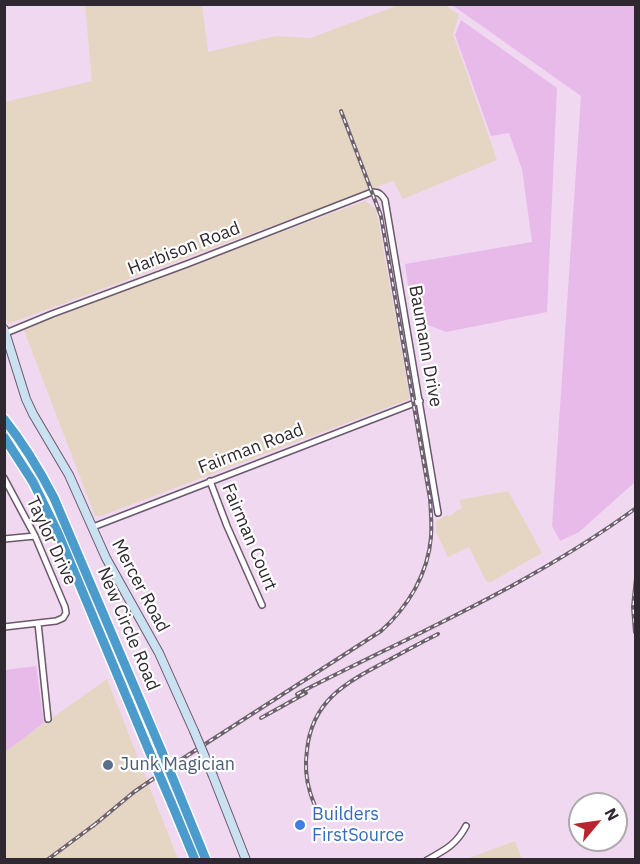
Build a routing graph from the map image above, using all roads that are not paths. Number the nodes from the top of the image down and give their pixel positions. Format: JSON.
{"nodes":[{"id":1,"x":372,"y":192,"type":"joint"},
{"id":2,"x":5,"y":331,"type":"edge"},
{"id":3,"x":420,"y":401,"type":"junction"},
{"id":4,"x":4,"y":419,"type":"edge"},
{"id":5,"x":4,"y":437,"type":"edge"},
{"id":6,"x":4,"y":478,"type":"edge"},
{"id":7,"x":210,"y":481,"type":"junction"},
{"id":8,"x":438,"y":513,"type":"dead end"},
{"id":9,"x":93,"y":527,"type":"junction"},
{"id":10,"x":34,"y":536,"type":"junction"},
{"id":11,"x":4,"y":539,"type":"edge"},
{"id":12,"x":262,"y":605,"type":"dead end"},
{"id":13,"x":38,"y":623,"type":"junction"},
{"id":14,"x":4,"y":627,"type":"edge"},
{"id":15,"x":48,"y":719,"type":"dead end"},
{"id":16,"x":466,"y":826,"type":"dead end"},
{"id":17,"x":195,"y":860,"type":"edge"},
{"id":18,"x":206,"y":860,"type":"edge"},
{"id":19,"x":246,"y":860,"type":"edge"},
{"id":20,"x":427,"y":860,"type":"edge"}],
"edges":[{"from":1,"to":2,"type":"street","name":"Harbison Road"},
{"from":1,"to":3,"type":"street","name":"Baumann Drive"},
{"from":2,"to":9,"type":"street","name":"Mercer Road"},
{"from":3,"to":7,"type":"street","name":"Fairman Road"},
{"from":3,"to":8,"type":"street","name":"Baumann Drive"},
{"from":4,"to":18,"type":"highway","name":"New Circle Road","bridge":true},
{"from":5,"to":17,"type":"highway","name":"New Circle Road","bridge":true},
{"from":6,"to":10,"type":"street","name":"Taylor Drive"},
{"from":7,"to":9,"type":"street","name":"Fairman Road"},
{"from":7,"to":12,"type":"street","name":"Fairman Court"},
{"from":9,"to":19,"type":"street","name":"Mercer Road","bridge":true},
{"from":10,"to":11,"type":"street"},
{"from":10,"to":13,"type":"street","name":"Taylor Drive"},
{"from":13,"to":14,"type":"street"},
{"from":13,"to":15,"type":"street"},
{"from":16,"to":20,"type":"street"}]}
